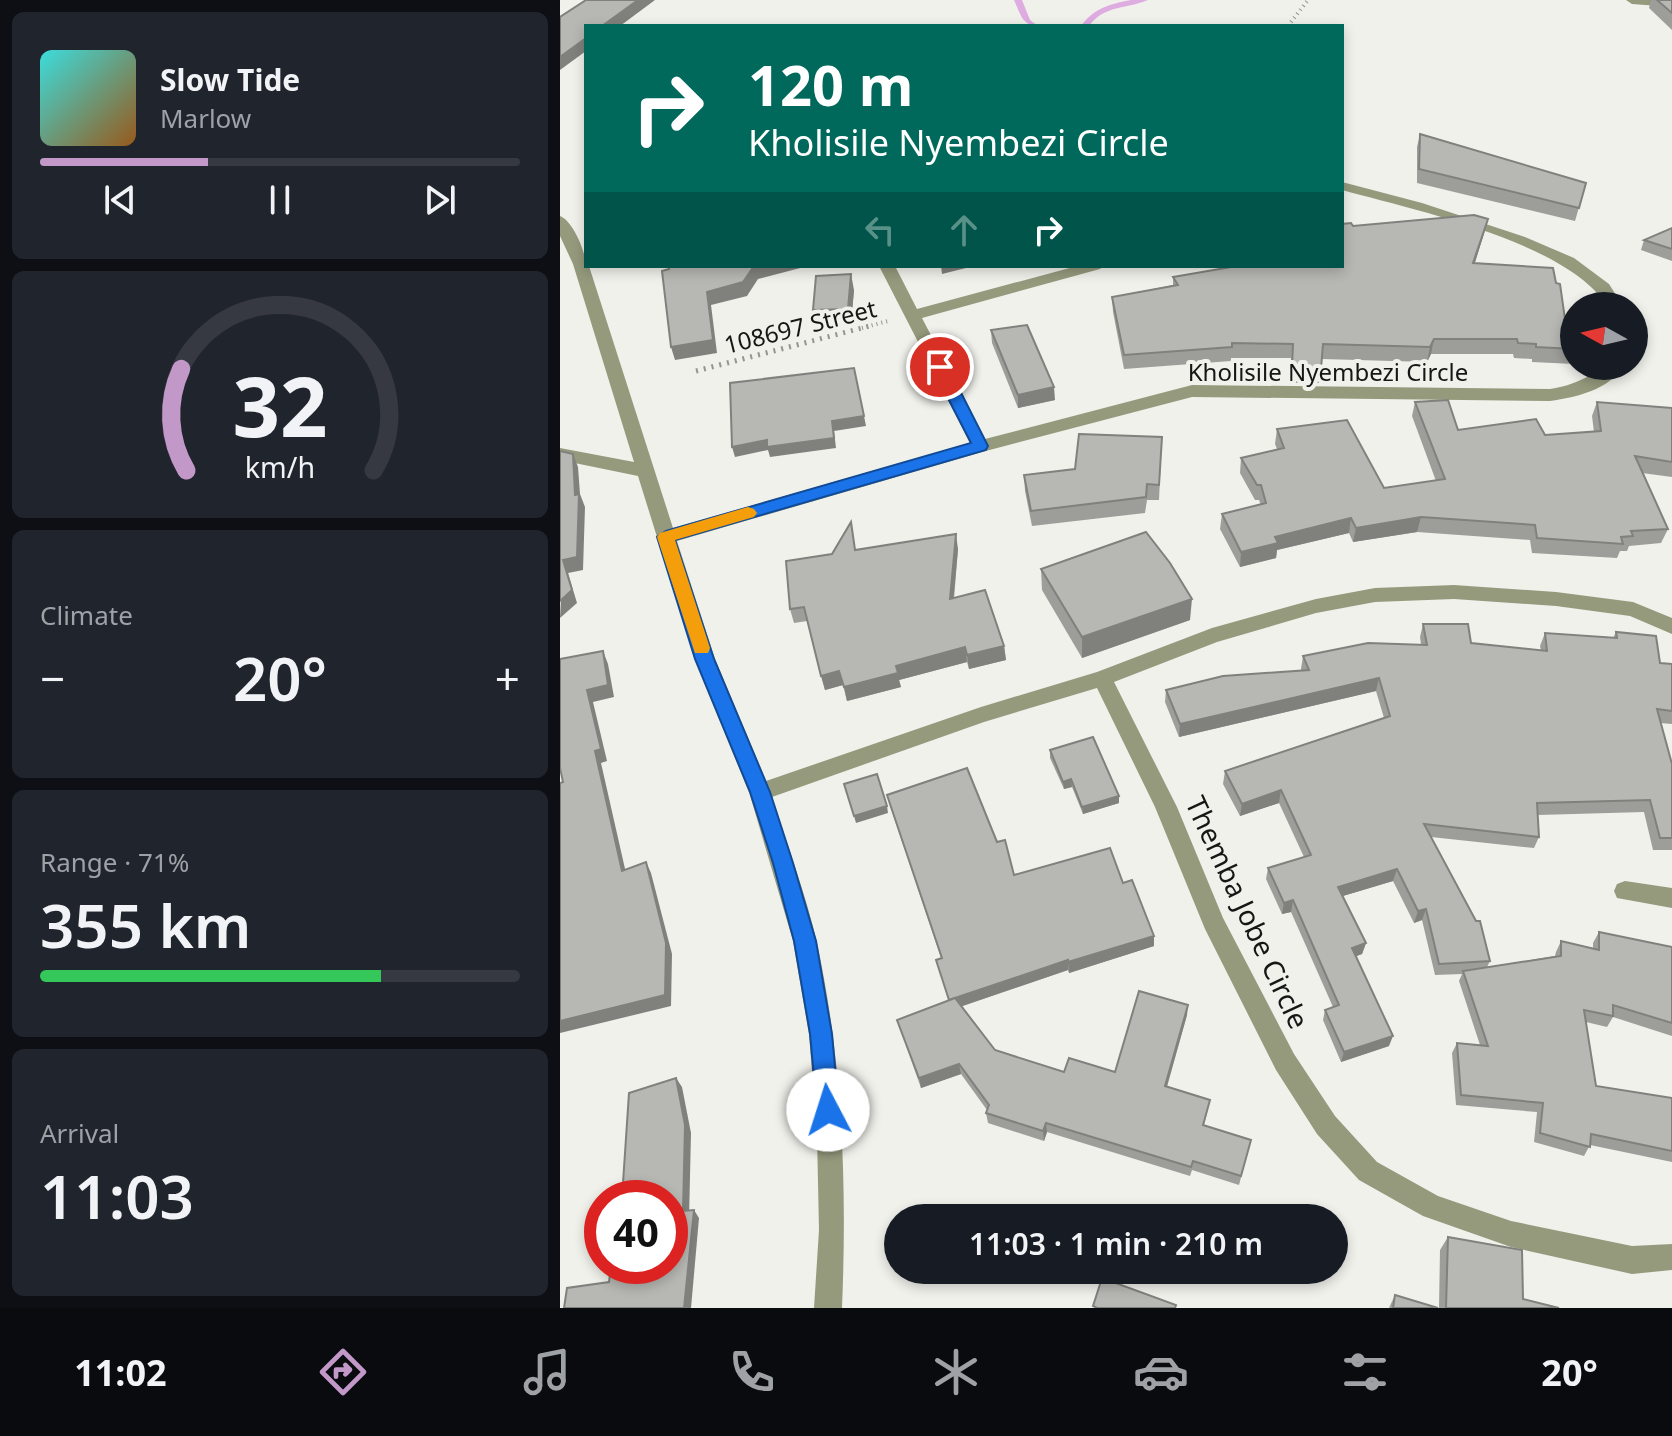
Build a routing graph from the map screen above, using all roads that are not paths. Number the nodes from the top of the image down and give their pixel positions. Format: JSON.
{"nodes":[{"id":1,"x":1632,"y":0,"type":"edge"},
{"id":2,"x":1672,"y":3,"type":"edge"},
{"id":3,"x":1344,"y":187,"type":"edge"},
{"id":4,"x":562,"y":229,"type":"edge"},
{"id":5,"x":888,"y":268,"type":"edge"},
{"id":6,"x":1088,"y":268,"type":"edge"},
{"id":7,"x":1606,"y":292,"type":"edge"},
{"id":8,"x":913,"y":315,"type":"junction"},
{"id":9,"x":1602,"y":380,"type":"edge"},
{"id":10,"x":980,"y":446,"type":"junction"},
{"id":11,"x":560,"y":454,"type":"edge"},
{"id":12,"x":647,"y":471,"type":"junction"},
{"id":13,"x":666,"y":537,"type":"junction"},
{"id":14,"x":1672,"y":626,"type":"edge"},
{"id":15,"x":1102,"y":678,"type":"junction"},
{"id":16,"x":760,"y":792,"type":"junction"},
{"id":17,"x":1625,"y":891,"type":"dead end"},
{"id":18,"x":1672,"y":898,"type":"edge"},
{"id":19,"x":1672,"y":1257,"type":"edge"},
{"id":20,"x":828,"y":1308,"type":"edge"}],
"edges":[{"from":1,"to":2,"type":"street"},
{"from":3,"to":7,"type":"street"},
{"from":4,"to":12,"type":"street"},
{"from":5,"to":8,"type":"street"},
{"from":6,"to":8,"type":"street"},
{"from":8,"to":10,"type":"street"},
{"from":9,"to":10,"type":"street","name":"Kholisile Nyembezi Circle"},
{"from":10,"to":13,"type":"street","name":"Kholisile Nyembezi Circle"},
{"from":11,"to":12,"type":"street"},
{"from":12,"to":13,"type":"street"},
{"from":13,"to":16,"type":"street"},
{"from":14,"to":15,"type":"street"},
{"from":15,"to":16,"type":"street"},
{"from":15,"to":19,"type":"street","name":"Themba Jobe Circle"},
{"from":16,"to":20,"type":"street"},
{"from":17,"to":18,"type":"street"}]}
